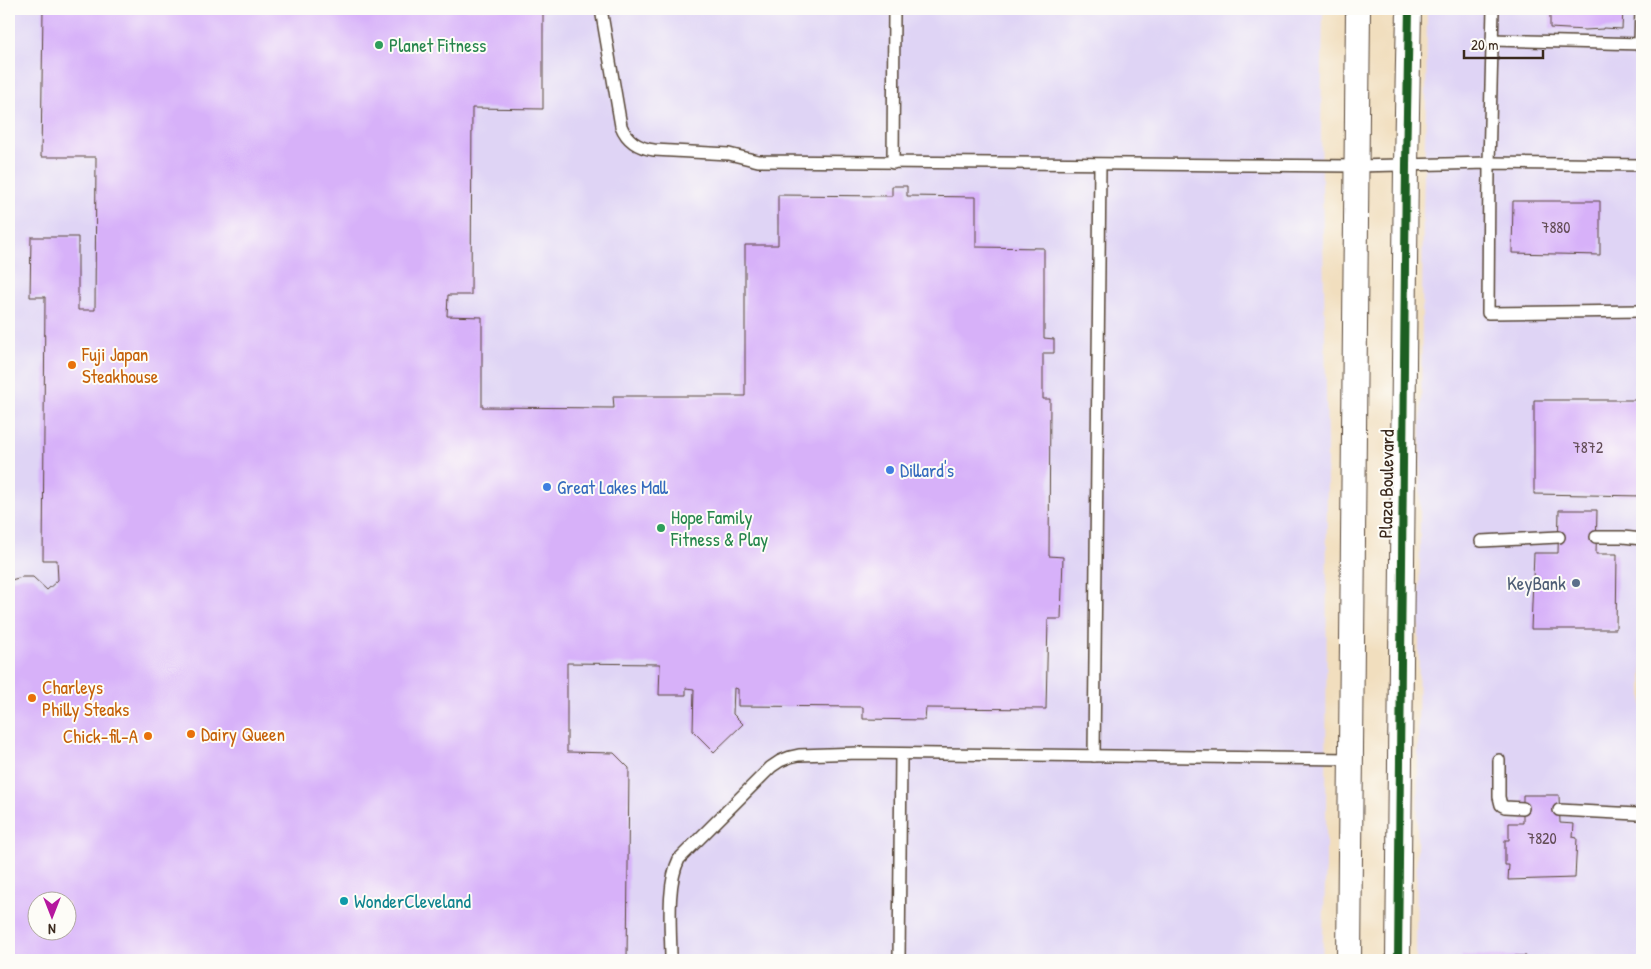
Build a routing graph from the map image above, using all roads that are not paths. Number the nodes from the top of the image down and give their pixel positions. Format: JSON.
{"nodes":[{"id":1,"x":601,"y":9,"type":"edge"},
{"id":2,"x":894,"y":9,"type":"edge"},
{"id":3,"x":1358,"y":9,"type":"edge"},
{"id":4,"x":1409,"y":9,"type":"edge"},
{"id":5,"x":1493,"y":9,"type":"edge"},
{"id":6,"x":1641,"y":9,"type":"edge"},
{"id":7,"x":1492,"y":40,"type":"junction"},
{"id":8,"x":1641,"y":44,"type":"edge"},
{"id":9,"x":893,"y":162,"type":"junction"},
{"id":10,"x":1489,"y":163,"type":"junction"},
{"id":11,"x":1100,"y":165,"type":"junction"},
{"id":12,"x":1406,"y":165,"type":"junction"},
{"id":13,"x":1642,"y":165,"type":"edge"},
{"id":14,"x":1356,"y":166,"type":"junction"},
{"id":15,"x":1642,"y":311,"type":"edge"},
{"id":16,"x":1559,"y":537,"type":"dead end"},
{"id":17,"x":1596,"y":538,"type":"dead end"},
{"id":18,"x":1642,"y":539,"type":"edge"},
{"id":19,"x":1481,"y":541,"type":"dead end"},
{"id":20,"x":902,"y":754,"type":"junction"},
{"id":21,"x":1094,"y":756,"type":"junction"},
{"id":22,"x":1351,"y":759,"type":"junction"},
{"id":23,"x":1499,"y":760,"type":"dead end"},
{"id":24,"x":1523,"y":808,"type":"dead end"},
{"id":25,"x":1560,"y":810,"type":"dead end"},
{"id":26,"x":1637,"y":814,"type":"dead end"},
{"id":27,"x":671,"y":960,"type":"edge"},
{"id":28,"x":899,"y":960,"type":"edge"},
{"id":29,"x":1349,"y":960,"type":"edge"},
{"id":30,"x":1398,"y":960,"type":"edge"}],
"edges":[{"from":1,"to":9,"type":"lane"},
{"from":2,"to":9,"type":"lane"},
{"from":3,"to":14,"type":"street","name":"Plaza Boulevard"},
{"from":4,"to":12,"type":"street","name":"Plaza Boulevard"},
{"from":5,"to":7,"type":"lane"},
{"from":6,"to":8,"type":"lane"},
{"from":7,"to":8,"type":"lane"},
{"from":7,"to":10,"type":"lane"},
{"from":9,"to":11,"type":"lane"},
{"from":10,"to":12,"type":"lane"},
{"from":10,"to":13,"type":"lane"},
{"from":10,"to":15,"type":"lane"},
{"from":11,"to":14,"type":"lane"},
{"from":11,"to":21,"type":"lane"},
{"from":12,"to":14,"type":"lane"},
{"from":12,"to":30,"type":"street","name":"Plaza Boulevard"},
{"from":14,"to":22,"type":"street","name":"Plaza Boulevard"},
{"from":16,"to":19,"type":"lane"},
{"from":17,"to":18,"type":"lane"},
{"from":20,"to":21,"type":"lane"},
{"from":20,"to":27,"type":"lane"},
{"from":20,"to":28,"type":"lane"},
{"from":21,"to":22,"type":"lane"},
{"from":22,"to":29,"type":"street","name":"Plaza Boulevard"},
{"from":23,"to":24,"type":"lane"},
{"from":25,"to":26,"type":"lane"}]}
